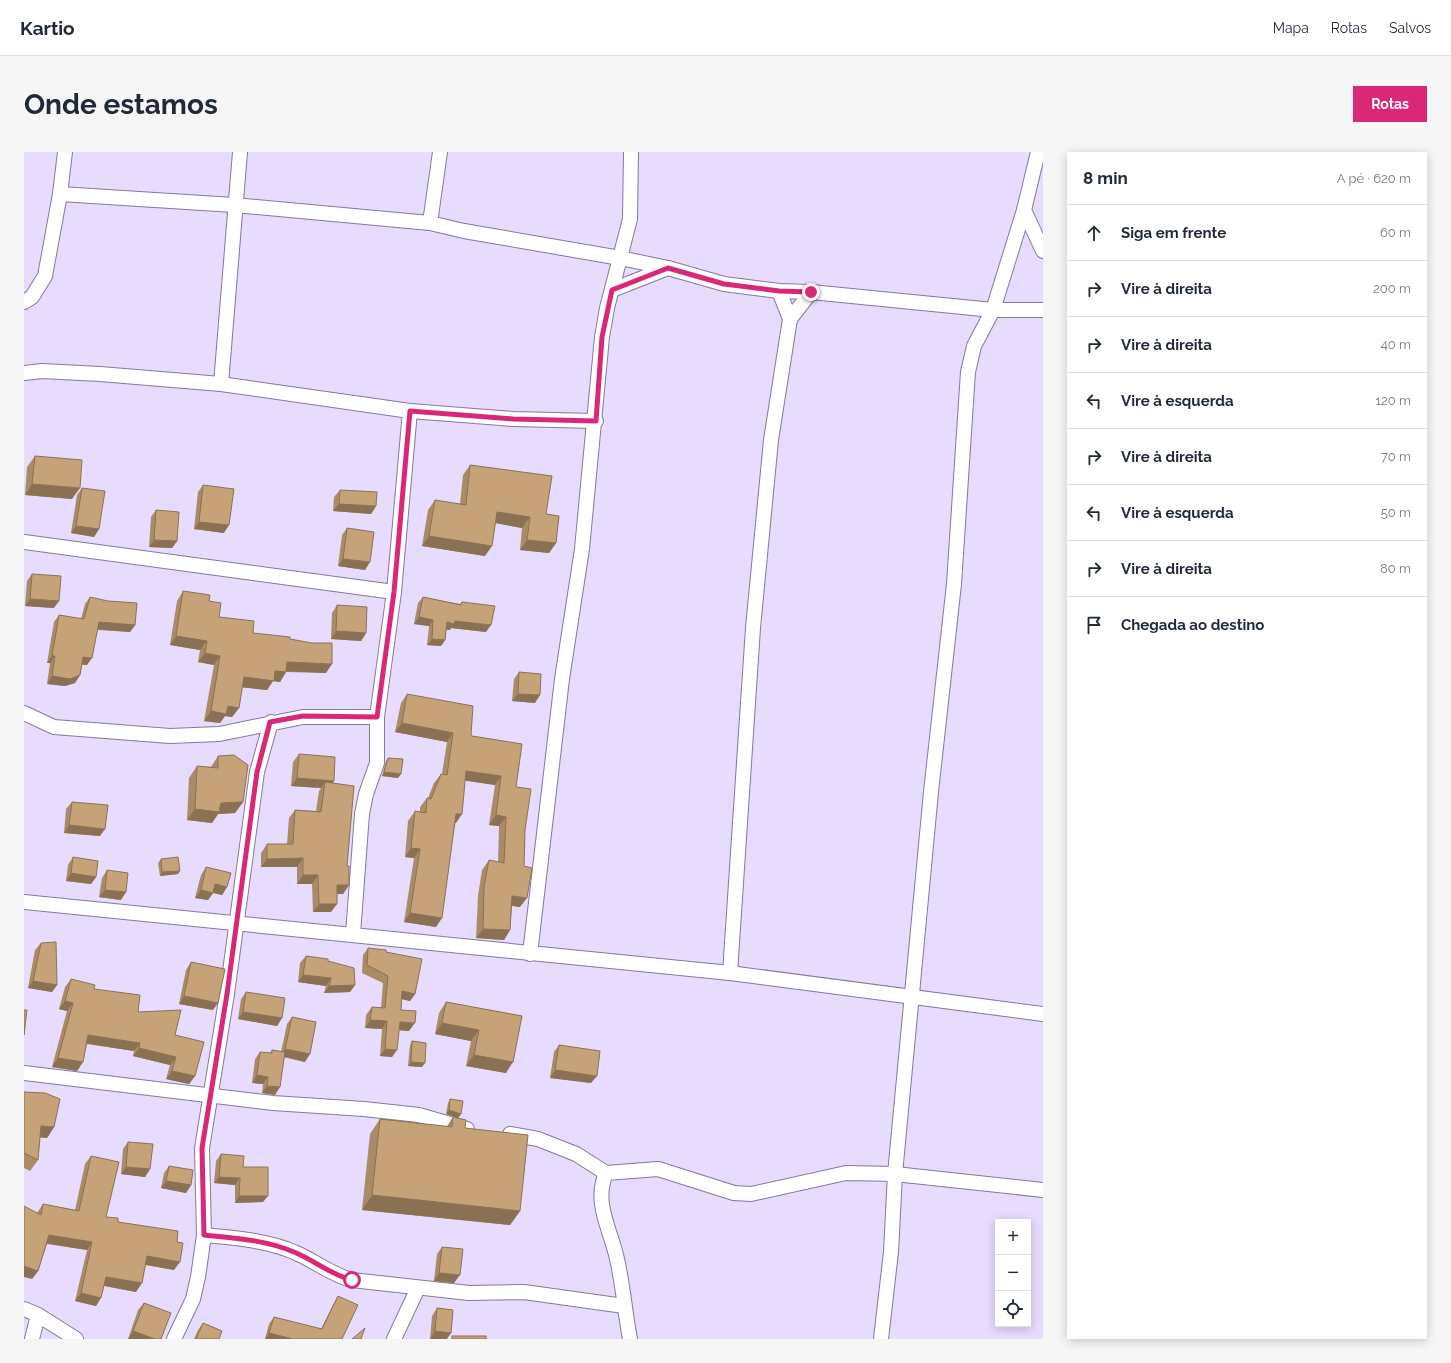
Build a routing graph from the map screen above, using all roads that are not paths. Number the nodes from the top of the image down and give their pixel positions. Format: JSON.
{"nodes":[{"id":1,"x":65,"y":152,"type":"edge"},
{"id":2,"x":240,"y":152,"type":"edge"},
{"id":3,"x":440,"y":152,"type":"edge"},
{"id":4,"x":631,"y":152,"type":"edge"},
{"id":5,"x":1038,"y":152,"type":"edge"},
{"id":6,"x":60,"y":194,"type":"junction"},
{"id":7,"x":234,"y":205,"type":"junction"},
{"id":8,"x":1024,"y":210,"type":"junction"},
{"id":9,"x":430,"y":223,"type":"junction"},
{"id":10,"x":1043,"y":251,"type":"edge"},
{"id":11,"x":620,"y":258,"type":"junction"},
{"id":12,"x":668,"y":268,"type":"junction"},
{"id":13,"x":612,"y":290,"type":"junction"},
{"id":14,"x":779,"y":291,"type":"junction"},
{"id":15,"x":811,"y":292,"type":"junction"},
{"id":16,"x":24,"y":302,"type":"edge"},
{"id":17,"x":992,"y":310,"type":"junction"},
{"id":18,"x":1043,"y":310,"type":"edge"},
{"id":19,"x":790,"y":319,"type":"junction"},
{"id":20,"x":24,"y":373,"type":"edge"},
{"id":21,"x":221,"y":384,"type":"junction"},
{"id":22,"x":410,"y":411,"type":"junction"},
{"id":23,"x":596,"y":421,"type":"junction"},
{"id":24,"x":24,"y":542,"type":"edge"},
{"id":25,"x":394,"y":592,"type":"junction"},
{"id":26,"x":24,"y":713,"type":"edge"},
{"id":27,"x":377,"y":717,"type":"junction"},
{"id":28,"x":270,"y":722,"type":"junction"},
{"id":29,"x":24,"y":902,"type":"edge"},
{"id":30,"x":236,"y":924,"type":"junction"},
{"id":31,"x":353,"y":934,"type":"junction"},
{"id":32,"x":530,"y":954,"type":"junction"},
{"id":33,"x":730,"y":973,"type":"junction"},
{"id":34,"x":911,"y":996,"type":"junction"},
{"id":35,"x":1043,"y":1014,"type":"edge"},
{"id":36,"x":24,"y":1073,"type":"edge"},
{"id":37,"x":211,"y":1096,"type":"junction"},
{"id":38,"x":484,"y":1131,"type":"edge"},
{"id":39,"x":498,"y":1132,"type":"edge"},
{"id":40,"x":606,"y":1172,"type":"junction"},
{"id":41,"x":895,"y":1174,"type":"junction"},
{"id":42,"x":1043,"y":1190,"type":"edge"},
{"id":43,"x":204,"y":1235,"type":"junction"},
{"id":44,"x":418,"y":1288,"type":"junction"},
{"id":45,"x":624,"y":1306,"type":"junction"},
{"id":46,"x":24,"y":1309,"type":"edge"},
{"id":47,"x":38,"y":1315,"type":"junction"},
{"id":48,"x":32,"y":1339,"type":"edge"},
{"id":49,"x":76,"y":1339,"type":"edge"},
{"id":50,"x":174,"y":1339,"type":"edge"},
{"id":51,"x":394,"y":1339,"type":"edge"},
{"id":52,"x":630,"y":1339,"type":"edge"},
{"id":53,"x":881,"y":1339,"type":"edge"}],
"edges":[{"from":1,"to":6,"type":"street"},
{"from":2,"to":7,"type":"street"},
{"from":3,"to":9,"type":"street"},
{"from":4,"to":11,"type":"street"},
{"from":5,"to":8,"type":"street"},
{"from":6,"to":7,"type":"street"},
{"from":6,"to":16,"type":"street"},
{"from":7,"to":9,"type":"street"},
{"from":7,"to":21,"type":"street"},
{"from":8,"to":10,"type":"street"},
{"from":8,"to":17,"type":"street"},
{"from":9,"to":11,"type":"street"},
{"from":11,"to":12,"type":"street"},
{"from":11,"to":13,"type":"street"},
{"from":12,"to":13,"type":"street"},
{"from":12,"to":14,"type":"street"},
{"from":13,"to":23,"type":"street"},
{"from":14,"to":15,"type":"street"},
{"from":14,"to":19,"type":"street"},
{"from":15,"to":17,"type":"street"},
{"from":15,"to":19,"type":"street"},
{"from":17,"to":18,"type":"street"},
{"from":17,"to":34,"type":"street"},
{"from":19,"to":33,"type":"street"},
{"from":20,"to":21,"type":"street"},
{"from":21,"to":22,"type":"street"},
{"from":22,"to":23,"type":"street"},
{"from":22,"to":25,"type":"street"},
{"from":23,"to":32,"type":"street"},
{"from":24,"to":25,"type":"street"},
{"from":25,"to":27,"type":"street"},
{"from":26,"to":28,"type":"street"},
{"from":27,"to":28,"type":"street"},
{"from":27,"to":31,"type":"street"},
{"from":28,"to":30,"type":"street"},
{"from":29,"to":30,"type":"street"},
{"from":30,"to":31,"type":"street"},
{"from":30,"to":37,"type":"street"},
{"from":31,"to":32,"type":"street"},
{"from":32,"to":33,"type":"street"},
{"from":33,"to":34,"type":"street"},
{"from":34,"to":35,"type":"street"},
{"from":34,"to":41,"type":"street"},
{"from":36,"to":37,"type":"street"},
{"from":37,"to":38,"type":"street"},
{"from":37,"to":43,"type":"street"},
{"from":39,"to":40,"type":"street"},
{"from":40,"to":41,"type":"street"},
{"from":40,"to":45,"type":"street"},
{"from":41,"to":42,"type":"street"},
{"from":41,"to":53,"type":"street"},
{"from":43,"to":44,"type":"street"},
{"from":43,"to":50,"type":"street"},
{"from":44,"to":45,"type":"street"},
{"from":44,"to":51,"type":"street"},
{"from":45,"to":52,"type":"street"},
{"from":46,"to":47,"type":"street"},
{"from":47,"to":48,"type":"street"},
{"from":47,"to":49,"type":"street"}]}
